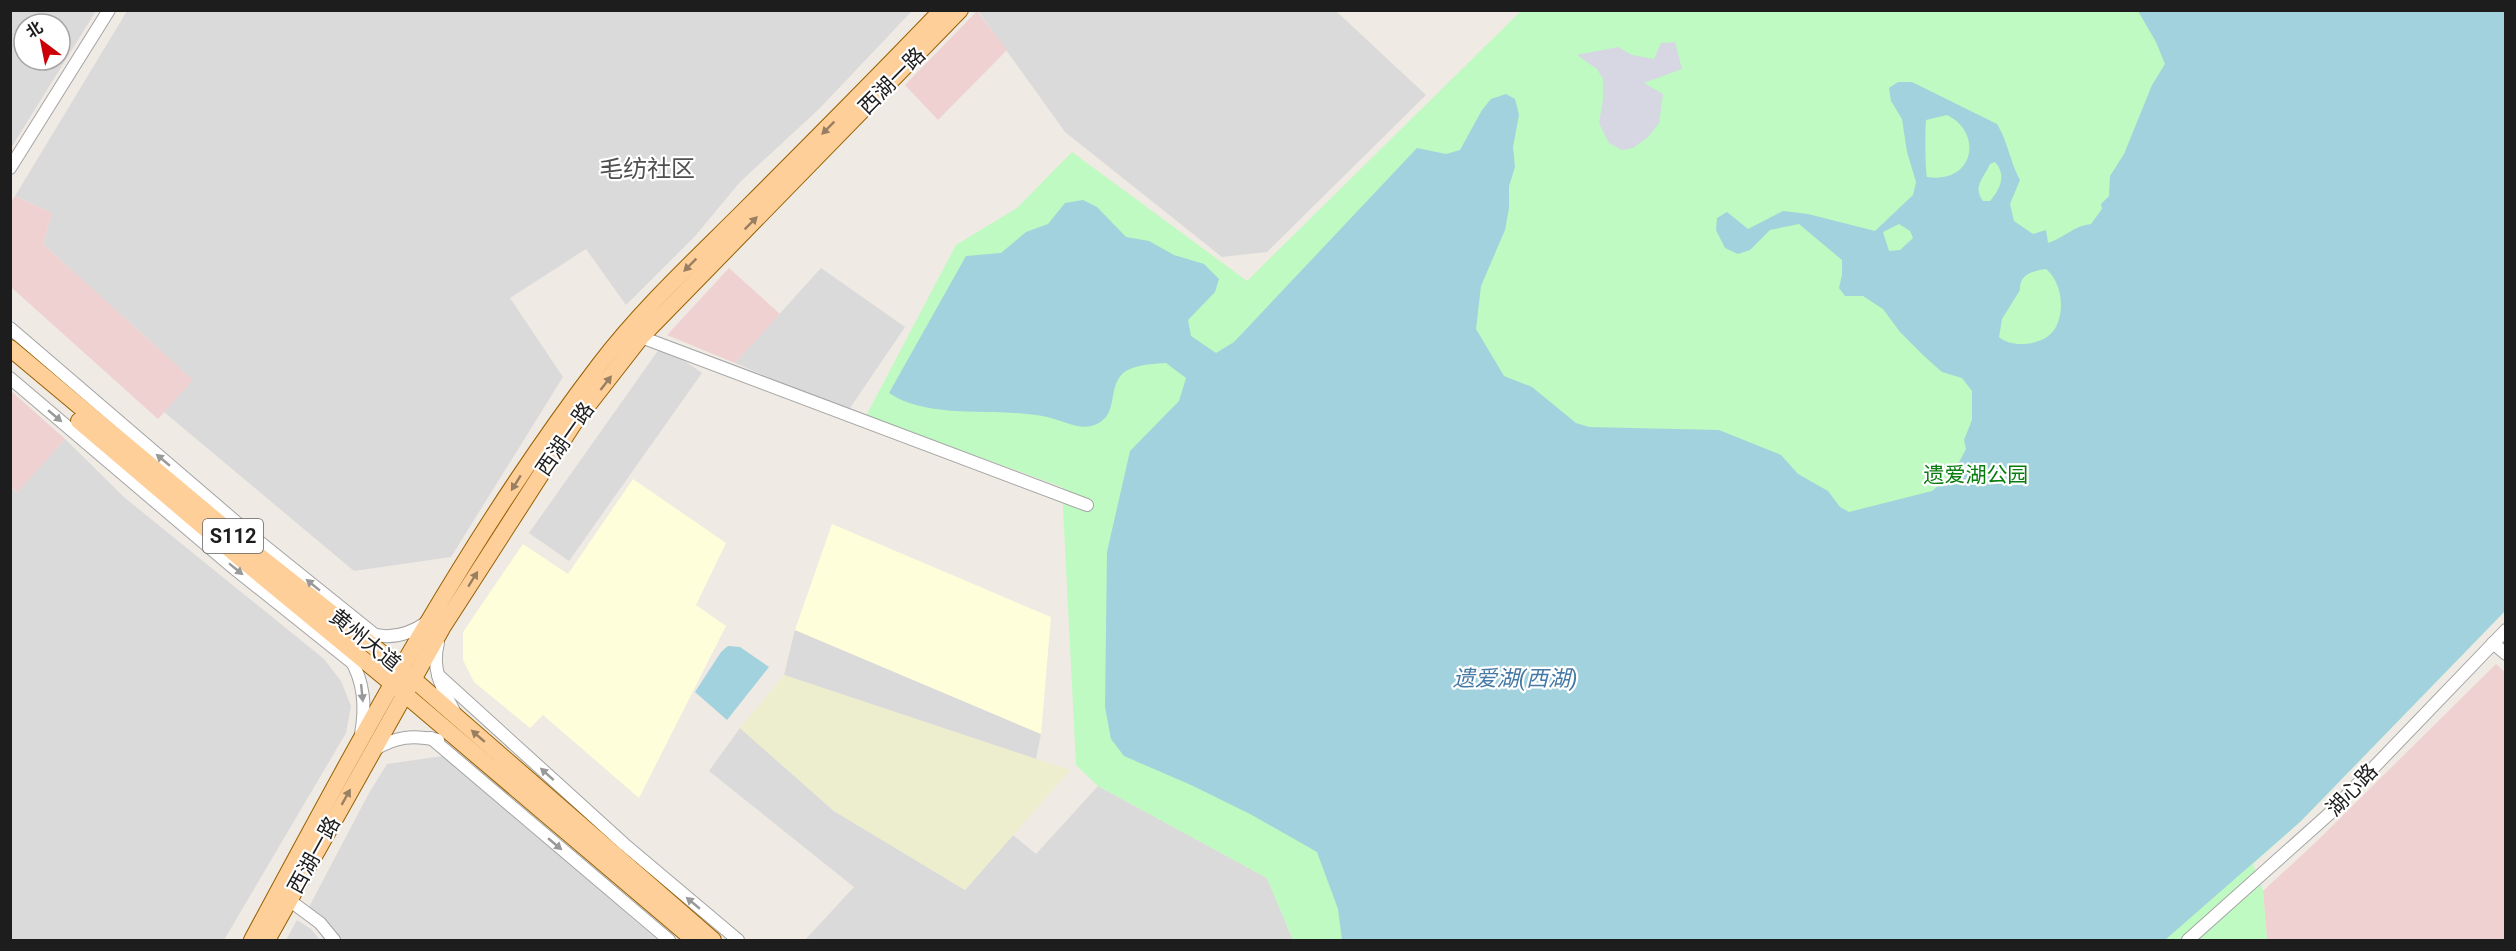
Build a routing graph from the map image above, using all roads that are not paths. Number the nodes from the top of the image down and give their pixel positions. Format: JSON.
{"nodes":[{"id":1,"x":109,"y":10,"type":"edge"},
{"id":2,"x":942,"y":10,"type":"edge"},
{"id":3,"x":960,"y":10,"type":"edge"},
{"id":4,"x":10,"y":168,"type":"edge"},
{"id":5,"x":10,"y":328,"type":"edge"},
{"id":6,"x":641,"y":337,"type":"junction"},
{"id":7,"x":10,"y":348,"type":"edge"},
{"id":8,"x":10,"y":361,"type":"edge"},
{"id":9,"x":10,"y":378,"type":"edge"},
{"id":10,"x":1087,"y":505,"type":"dead end"},
{"id":11,"x":436,"y":624,"type":"junction"},
{"id":12,"x":2505,"y":630,"type":"edge"},
{"id":13,"x":346,"y":634,"type":"junction"},
{"id":14,"x":375,"y":635,"type":"junction"},
{"id":15,"x":2493,"y":643,"type":"junction"},
{"id":16,"x":2505,"y":654,"type":"edge"},
{"id":17,"x":354,"y":664,"type":"junction"},
{"id":18,"x":407,"y":674,"type":"junction"},
{"id":19,"x":438,"y":675,"type":"junction"},
{"id":20,"x":399,"y":689,"type":"junction"},
{"id":21,"x":459,"y":720,"type":"junction"},
{"id":22,"x":431,"y":738,"type":"junction"},
{"id":23,"x":467,"y":748,"type":"junction"},
{"id":24,"x":364,"y":750,"type":"junction"},
{"id":25,"x":289,"y":900,"type":"junction"},
{"id":26,"x":252,"y":940,"type":"edge"},
{"id":27,"x":267,"y":940,"type":"edge"},
{"id":28,"x":334,"y":940,"type":"edge"},
{"id":29,"x":669,"y":940,"type":"edge"},
{"id":30,"x":694,"y":940,"type":"edge"},
{"id":31,"x":712,"y":940,"type":"edge"},
{"id":32,"x":738,"y":940,"type":"edge"},
{"id":33,"x":2188,"y":940,"type":"edge"}],
"edges":[{"from":1,"to":4,"type":"street"},
{"from":2,"to":11,"type":"main road","name":"西湖一路","one_way":true},
{"from":6,"to":3,"type":"main road","name":"西湖一路","one_way":true},
{"from":14,"to":5,"type":"street","one_way":true},
{"from":6,"to":10,"type":"street"},
{"from":11,"to":6,"type":"main road","name":"西湖一路","one_way":true},
{"from":7,"to":13,"type":"main road","name":"黄州大道","number":"S112"},
{"from":8,"to":13,"type":"main road","name":"黄州大道","number":"S112"},
{"from":9,"to":17,"type":"street","one_way":true},
{"from":11,"to":14,"type":"street"},
{"from":11,"to":18,"type":"main road","name":"西湖一路"},
{"from":11,"to":19,"type":"street"},
{"from":12,"to":15,"type":"street","name":"湖心路"},
{"from":13,"to":14,"type":"street"},
{"from":13,"to":17,"type":"street"},
{"from":13,"to":18,"type":"main road","name":"黄州大道","number":"S112"},
{"from":13,"to":20,"type":"main road","name":"黄州大道","number":"S112"},
{"from":15,"to":16,"type":"street"},
{"from":15,"to":33,"type":"street","name":"湖心路"},
{"from":17,"to":24,"type":"street","one_way":true},
{"from":18,"to":20,"type":"main road","name":"西湖一路"},
{"from":18,"to":21,"type":"main road","name":"黄州大道","number":"S112"},
{"from":19,"to":21,"type":"street"},
{"from":32,"to":19,"type":"street","one_way":true},
{"from":20,"to":23,"type":"main road","name":"黄州大道","number":"S112"},
{"from":20,"to":24,"type":"main road","name":"西湖一路"},
{"from":31,"to":21,"type":"main road","name":"黄州大道","number":"S112","one_way":true},
{"from":22,"to":23,"type":"street"},
{"from":22,"to":24,"type":"street"},
{"from":22,"to":29,"type":"street","one_way":true},
{"from":23,"to":30,"type":"main road","name":"黄州大道","number":"S112"},
{"from":25,"to":24,"type":"main road","name":"西湖一路","one_way":true},
{"from":24,"to":26,"type":"main road","name":"西湖一路"},
{"from":25,"to":27,"type":"main road","name":"西湖一路"},
{"from":25,"to":28,"type":"street"}]}
